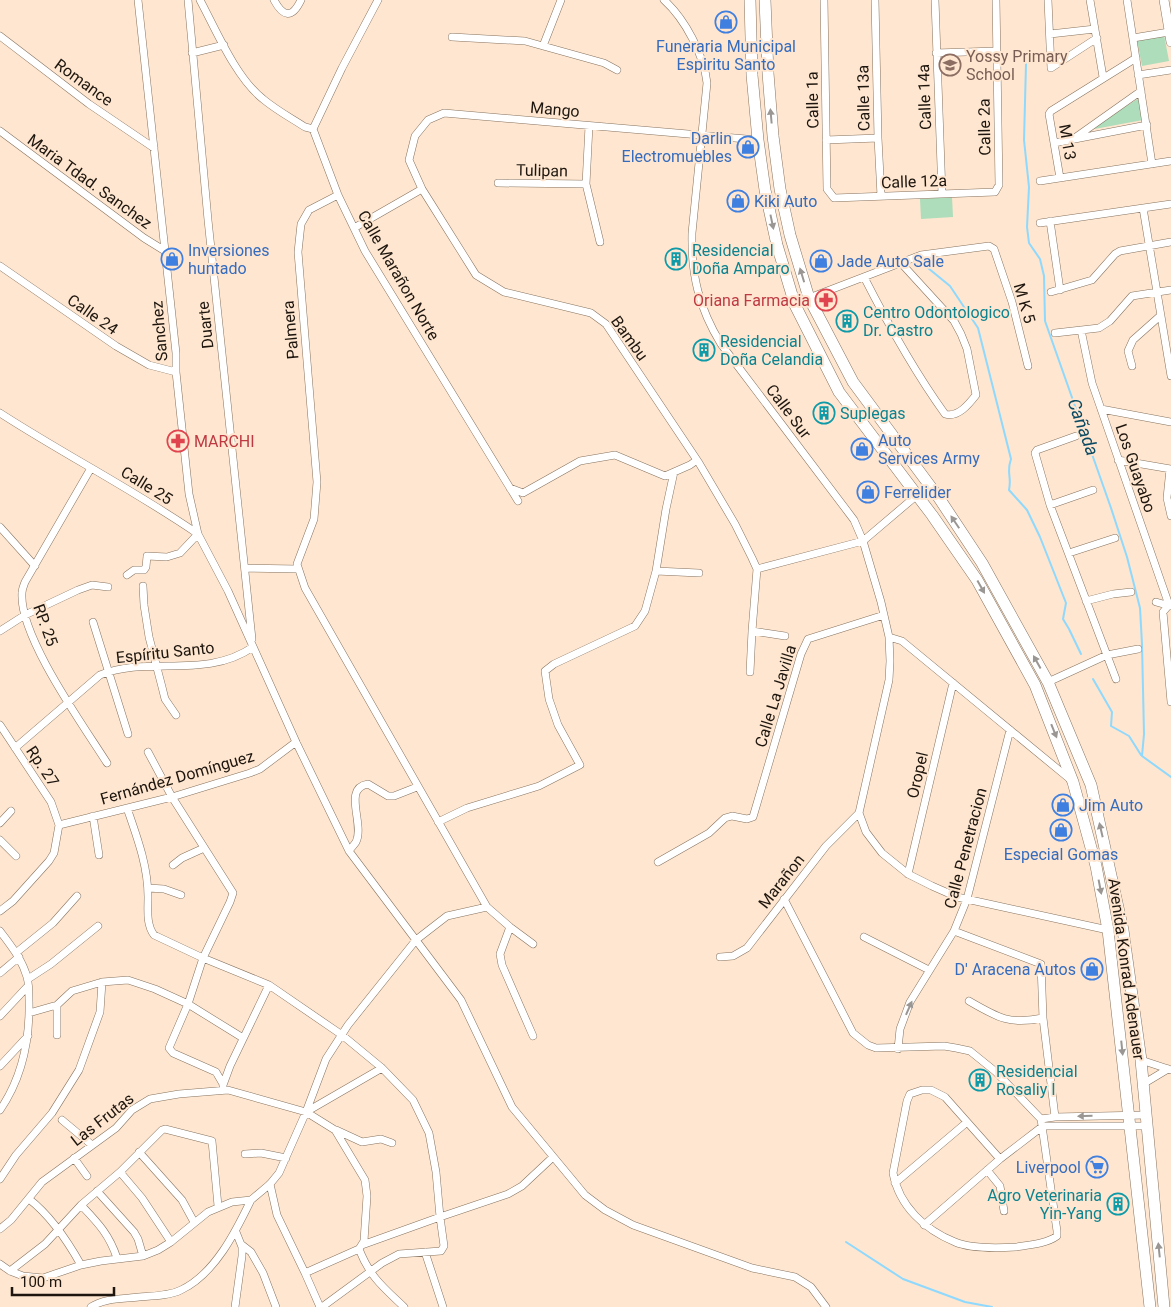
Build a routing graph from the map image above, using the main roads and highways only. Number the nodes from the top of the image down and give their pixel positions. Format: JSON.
{"nodes":[{"id":1,"x":750,"y":0,"type":"edge"},
{"id":2,"x":765,"y":0,"type":"edge"},
{"id":3,"x":853,"y":382,"type":"junction"},
{"id":4,"x":839,"y":392,"type":"junction"},
{"id":5,"x":1164,"y":1303,"type":"edge"},
{"id":6,"x":1150,"y":1304,"type":"edge"}],
"edges":[{"from":1,"to":4,"type":"main road","name":"Avenida Konrad Adenauer","one_way":true},
{"from":3,"to":2,"type":"main road","name":"Avenida Konrad Adenauer","one_way":true},
{"from":3,"to":4,"type":"main road"},
{"from":5,"to":3,"type":"main road","name":"Avenida Konrad Adenauer","one_way":true},
{"from":4,"to":6,"type":"main road","name":"Avenida Konrad Adenauer","one_way":true}]}
